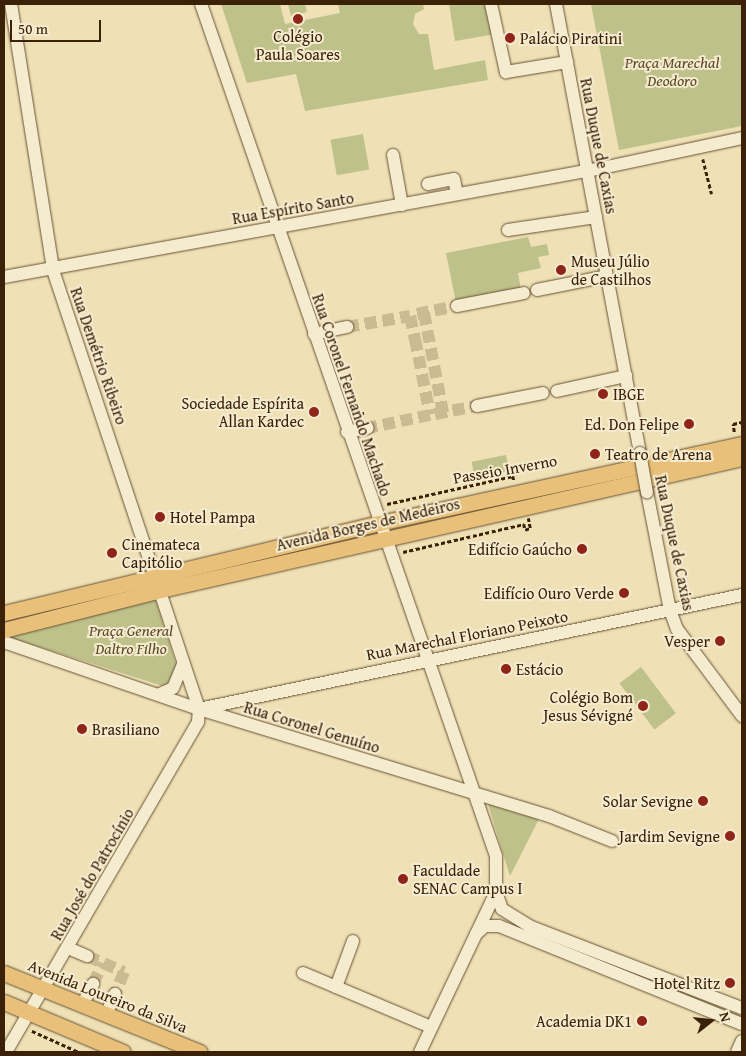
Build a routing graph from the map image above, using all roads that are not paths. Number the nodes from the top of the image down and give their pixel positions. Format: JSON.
{"nodes":[{"id":1,"x":11,"y":4,"type":"edge"},
{"id":2,"x":201,"y":4,"type":"edge"},
{"id":3,"x":491,"y":4,"type":"edge"},
{"id":4,"x":556,"y":4,"type":"edge"},
{"id":5,"x":567,"y":62,"type":"junction"},
{"id":6,"x":742,"y":138,"type":"edge"},
{"id":7,"x":393,"y":155,"type":"dead end"},
{"id":8,"x":587,"y":170,"type":"junction"},
{"id":9,"x":428,"y":184,"type":"dead end"},
{"id":10,"x":457,"y":194,"type":"junction"},
{"id":11,"x":402,"y":205,"type":"junction"},
{"id":12,"x":596,"y":217,"type":"junction"},
{"id":13,"x":278,"y":227,"type":"junction"},
{"id":14,"x":508,"y":230,"type":"dead end"},
{"id":15,"x":53,"y":269,"type":"junction"},
{"id":16,"x":607,"y":276,"type":"junction"},
{"id":17,"x":4,"y":277,"type":"edge"},
{"id":18,"x":537,"y":290,"type":"dead end"},
{"id":19,"x":524,"y":293,"type":"dead end"},
{"id":20,"x":457,"y":306,"type":"tunnel mouth"},
{"id":21,"x":347,"y":327,"type":"tunnel mouth"},
{"id":22,"x":314,"y":334,"type":"junction"},
{"id":23,"x":626,"y":376,"type":"junction"},
{"id":24,"x":557,"y":391,"type":"dead end"},
{"id":25,"x":543,"y":393,"type":"dead end"},
{"id":26,"x":477,"y":406,"type":"tunnel mouth"},
{"id":27,"x":368,"y":428,"type":"tunnel mouth"},
{"id":28,"x":347,"y":432,"type":"junction"},
{"id":29,"x":742,"y":444,"type":"edge"},
{"id":30,"x":742,"y":458,"type":"edge"},
{"id":31,"x":379,"y":523,"type":"junction"},
{"id":32,"x":384,"y":538,"type":"junction"},
{"id":33,"x":156,"y":575,"type":"junction"},
{"id":34,"x":161,"y":590,"type":"junction"},
{"id":35,"x":742,"y":595,"type":"edge"},
{"id":36,"x":670,"y":610,"type":"junction"},
{"id":37,"x":4,"y":613,"type":"edge"},
{"id":38,"x":4,"y":630,"type":"edge"},
{"id":39,"x":4,"y":642,"type":"edge"},
{"id":40,"x":427,"y":660,"type":"junction"},
{"id":41,"x":183,"y":664,"type":"junction"},
{"id":42,"x":160,"y":694,"type":"junction"},
{"id":43,"x":199,"y":709,"type":"junction"},
{"id":44,"x":742,"y":716,"type":"edge"},
{"id":45,"x":476,"y":796,"type":"junction"},
{"id":46,"x":612,"y":841,"type":"dead end"},
{"id":47,"x":496,"y":892,"type":"junction"},
{"id":48,"x":474,"y":936,"type":"junction"},
{"id":49,"x":353,"y":941,"type":"dead end"},
{"id":50,"x":68,"y":948,"type":"junction"},
{"id":51,"x":87,"y":956,"type":"tunnel mouth"},
{"id":52,"x":4,"y":973,"type":"edge"},
{"id":53,"x":303,"y":973,"type":"dead end"},
{"id":54,"x":93,"y":984,"type":"tunnel mouth"},
{"id":55,"x":336,"y":987,"type":"junction"},
{"id":56,"x":44,"y":990,"type":"junction"},
{"id":57,"x":115,"y":994,"type":"tunnel mouth"},
{"id":58,"x":4,"y":1002,"type":"edge"},
{"id":59,"x":82,"y":1005,"type":"junction"},
{"id":60,"x":742,"y":1008,"type":"edge"},
{"id":61,"x":30,"y":1013,"type":"junction"},
{"id":62,"x":106,"y":1015,"type":"junction"},
{"id":63,"x":742,"y":1024,"type":"edge"},
{"id":64,"x":431,"y":1027,"type":"junction"},
{"id":65,"x":742,"y":1041,"type":"edge"},
{"id":66,"x":6,"y":1052,"type":"edge"},
{"id":67,"x":123,"y":1052,"type":"edge"},
{"id":68,"x":200,"y":1052,"type":"edge"},
{"id":69,"x":420,"y":1052,"type":"edge"},
{"id":70,"x":737,"y":1052,"type":"edge"}],
"edges":[{"from":1,"to":15,"type":"street","name":"Rua Demétrio Ribeiro"},
{"from":2,"to":13,"type":"street","name":"Rua Coronel Fernando Machado"},
{"from":3,"to":5,"type":"street"},
{"from":4,"to":5,"type":"street","name":"Rua Duque de Caxias"},
{"from":5,"to":8,"type":"street","name":"Rua Duque de Caxias"},
{"from":6,"to":8,"type":"street"},
{"from":7,"to":11,"type":"street"},
{"from":8,"to":10,"type":"street","name":"Rua Espírito Santo"},
{"from":8,"to":12,"type":"street","name":"Rua Duque de Caxias"},
{"from":9,"to":10,"type":"street"},
{"from":10,"to":11,"type":"street","name":"Rua Espírito Santo"},
{"from":11,"to":13,"type":"street","name":"Rua Espírito Santo"},
{"from":12,"to":14,"type":"street"},
{"from":12,"to":16,"type":"street","name":"Rua Duque de Caxias"},
{"from":13,"to":15,"type":"street","name":"Rua Espírito Santo"},
{"from":13,"to":22,"type":"street","name":"Rua Coronel Fernando Machado"},
{"from":15,"to":17,"type":"street","name":"Rua Espírito Santo"},
{"from":15,"to":33,"type":"street","name":"Rua Demétrio Ribeiro"},
{"from":16,"to":18,"type":"street"},
{"from":16,"to":23,"type":"street","name":"Rua Duque de Caxias"},
{"from":19,"to":20,"type":"street"},
{"from":21,"to":22,"type":"street"},
{"from":22,"to":28,"type":"street","name":"Rua Coronel Fernando Machado"},
{"from":23,"to":24,"type":"street"},
{"from":23,"to":36,"type":"street","name":"Rua Duque de Caxias","bridge":true},
{"from":25,"to":26,"type":"street"},
{"from":27,"to":28,"type":"street"},
{"from":28,"to":31,"type":"street","name":"Rua Coronel Fernando Machado"},
{"from":29,"to":31,"type":"main road","name":"Avenida Borges de Medeiros"},
{"from":30,"to":32,"type":"main road","name":"Avenida Borges de Medeiros"},
{"from":31,"to":32,"type":"street","name":"Rua Coronel Fernando Machado"},
{"from":31,"to":33,"type":"main road","name":"Avenida Borges de Medeiros"},
{"from":32,"to":34,"type":"main road","name":"Avenida Borges de Medeiros"},
{"from":32,"to":40,"type":"street","name":"Rua Coronel Fernando Machado"},
{"from":33,"to":34,"type":"street","name":"Rua Demétrio Ribeiro"},
{"from":33,"to":37,"type":"main road","name":"Avenida Borges de Medeiros"},
{"from":34,"to":38,"type":"main road","name":"Avenida Borges de Medeiros"},
{"from":34,"to":41,"type":"street","name":"Rua Demétrio Ribeiro"},
{"from":35,"to":36,"type":"street","name":"Rua Marechal Floriano Peixoto"},
{"from":36,"to":40,"type":"street","name":"Rua Marechal Floriano Peixoto"},
{"from":36,"to":44,"type":"street","name":"Rua Duque de Caxias"},
{"from":39,"to":42,"type":"street","name":"Rua Coronel Genuíno"},
{"from":40,"to":43,"type":"street","name":"Rua Marechal Floriano Peixoto"},
{"from":40,"to":45,"type":"street","name":"Rua Coronel Fernando Machado"},
{"from":41,"to":42,"type":"street"},
{"from":41,"to":43,"type":"street","name":"Rua Demétrio Ribeiro"},
{"from":42,"to":43,"type":"street","name":"Rua Coronel Genuíno"},
{"from":43,"to":45,"type":"street","name":"Rua Coronel Genuíno"},
{"from":43,"to":50,"type":"street","name":"Rua José do Patrocínio"},
{"from":45,"to":46,"type":"street","name":"Rua Coronel Genuíno"},
{"from":45,"to":47,"type":"street","name":"Rua Coronel Fernando Machado"},
{"from":47,"to":48,"type":"street"},
{"from":47,"to":60,"type":"street"},
{"from":48,"to":63,"type":"street"},
{"from":48,"to":64,"type":"street"},
{"from":49,"to":55,"type":"street"},
{"from":50,"to":51,"type":"street"},
{"from":50,"to":56,"type":"street","name":"Rua José do Patrocínio"},
{"from":52,"to":56,"type":"main road","name":"Avenida Loureiro da Silva"},
{"from":53,"to":55,"type":"street"},
{"from":54,"to":59,"type":"street"},
{"from":55,"to":64,"type":"street"},
{"from":56,"to":59,"type":"main road","name":"Avenida Loureiro da Silva"},
{"from":56,"to":61,"type":"street","name":"Rua José do Patrocínio"},
{"from":57,"to":62,"type":"street"},
{"from":58,"to":61,"type":"main road"},
{"from":59,"to":62,"type":"main road","name":"Avenida Loureiro da Silva"},
{"from":61,"to":66,"type":"street","name":"Rua José do Patrocínio"},
{"from":61,"to":67,"type":"main road"},
{"from":62,"to":68,"type":"main road","name":"Avenida Loureiro da Silva"},
{"from":64,"to":69,"type":"street"},
{"from":65,"to":70,"type":"street"}]}
